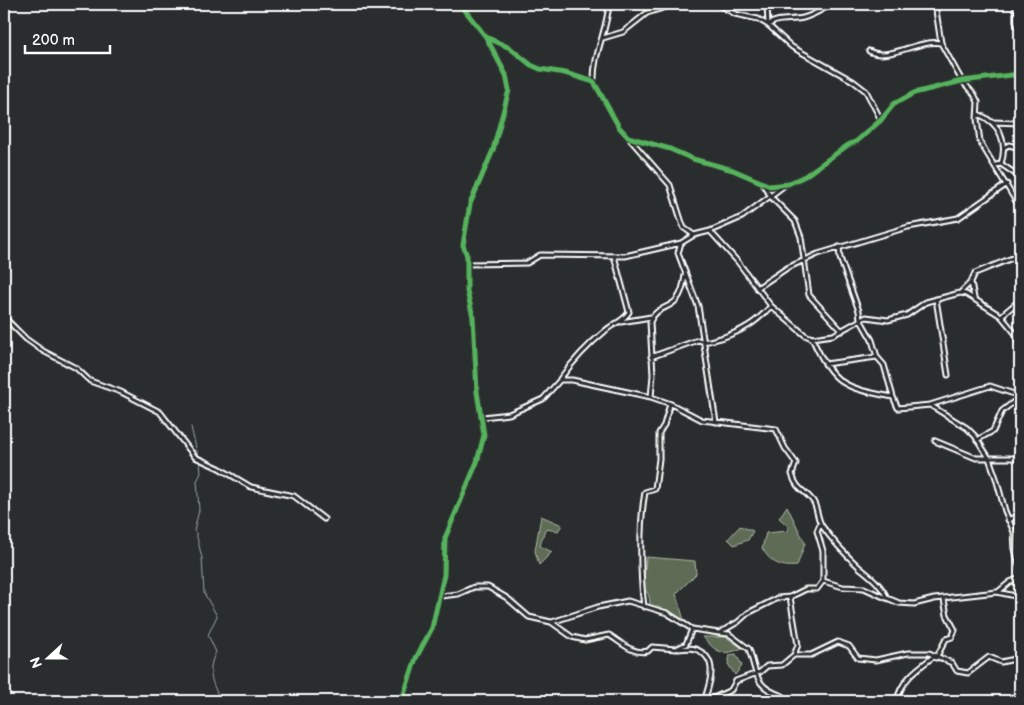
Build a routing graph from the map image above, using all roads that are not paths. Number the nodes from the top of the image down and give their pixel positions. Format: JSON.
{"nodes":[{"id":1,"x":460,"y":4,"type":"edge"},
{"id":2,"x":609,"y":4,"type":"edge"},
{"id":3,"x":676,"y":4,"type":"edge"},
{"id":4,"x":717,"y":4,"type":"edge"},
{"id":5,"x":767,"y":4,"type":"edge"},
{"id":6,"x":832,"y":4,"type":"edge"},
{"id":7,"x":935,"y":4,"type":"edge"},
{"id":8,"x":1016,"y":4,"type":"edge"},
{"id":9,"x":768,"y":24,"type":"junction"},
{"id":10,"x":1020,"y":33,"type":"edge"},
{"id":11,"x":486,"y":37,"type":"junction"},
{"id":12,"x":603,"y":38,"type":"junction"},
{"id":13,"x":941,"y":43,"type":"junction"},
{"id":14,"x":869,"y":51,"type":"dead end"},
{"id":15,"x":1020,"y":74,"type":"edge"},
{"id":16,"x":962,"y":81,"type":"junction"},
{"id":17,"x":594,"y":82,"type":"junction"},
{"id":18,"x":978,"y":114,"type":"junction"},
{"id":19,"x":881,"y":120,"type":"junction"},
{"id":20,"x":992,"y":122,"type":"junction"},
{"id":21,"x":1020,"y":123,"type":"edge"},
{"id":22,"x":628,"y":137,"type":"junction"},
{"id":23,"x":1005,"y":147,"type":"junction"},
{"id":24,"x":1020,"y":148,"type":"edge"},
{"id":25,"x":1001,"y":164,"type":"junction"},
{"id":26,"x":996,"y":165,"type":"junction"},
{"id":27,"x":1020,"y":177,"type":"edge"},
{"id":28,"x":764,"y":184,"type":"junction"},
{"id":29,"x":785,"y":184,"type":"junction"},
{"id":30,"x":1007,"y":184,"type":"junction"},
{"id":31,"x":771,"y":196,"type":"junction"},
{"id":32,"x":1020,"y":208,"type":"edge"},
{"id":33,"x":710,"y":231,"type":"junction"},
{"id":34,"x":694,"y":235,"type":"junction"},
{"id":35,"x":681,"y":243,"type":"junction"},
{"id":36,"x":839,"y":247,"type":"junction"},
{"id":37,"x":1020,"y":255,"type":"edge"},
{"id":38,"x":614,"y":256,"type":"junction"},
{"id":39,"x":804,"y":258,"type":"junction"},
{"id":40,"x":466,"y":264,"type":"junction"},
{"id":41,"x":685,"y":273,"type":"junction"},
{"id":42,"x":970,"y":282,"type":"junction"},
{"id":43,"x":758,"y":288,"type":"junction"},
{"id":44,"x":960,"y":293,"type":"junction"},
{"id":45,"x":974,"y":298,"type":"junction"},
{"id":46,"x":936,"y":299,"type":"junction"},
{"id":47,"x":1020,"y":300,"type":"edge"},
{"id":48,"x":771,"y":306,"type":"junction"},
{"id":49,"x":1001,"y":316,"type":"junction"},
{"id":50,"x":652,"y":317,"type":"junction"},
{"id":51,"x":4,"y":318,"type":"edge"},
{"id":52,"x":860,"y":319,"type":"junction"},
{"id":53,"x":620,"y":322,"type":"junction"},
{"id":54,"x":842,"y":331,"type":"junction"},
{"id":55,"x":812,"y":338,"type":"junction"},
{"id":56,"x":705,"y":342,"type":"junction"},
{"id":57,"x":1020,"y":349,"type":"edge"},
{"id":58,"x":651,"y":357,"type":"junction"},
{"id":59,"x":877,"y":357,"type":"junction"},
{"id":60,"x":825,"y":364,"type":"junction"},
{"id":61,"x":948,"y":375,"type":"dead end"},
{"id":62,"x":560,"y":380,"type":"junction"},
{"id":63,"x":1020,"y":396,"type":"edge"},
{"id":64,"x":651,"y":397,"type":"junction"},
{"id":65,"x":893,"y":397,"type":"junction"},
{"id":66,"x":671,"y":404,"type":"junction"},
{"id":67,"x":930,"y":405,"type":"junction"},
{"id":68,"x":482,"y":417,"type":"junction"},
{"id":69,"x":716,"y":422,"type":"junction"},
{"id":70,"x":978,"y":440,"type":"junction"},
{"id":71,"x":935,"y":441,"type":"dead end"},
{"id":72,"x":989,"y":458,"type":"junction"},
{"id":73,"x":1020,"y":458,"type":"edge"},
{"id":74,"x":1020,"y":515,"type":"edge"},
{"id":75,"x":324,"y":518,"type":"dead end"},
{"id":76,"x":1008,"y":520,"type":"junction"},
{"id":77,"x":820,"y":524,"type":"junction"},
{"id":78,"x":1020,"y":568,"type":"edge"},
{"id":79,"x":1020,"y":578,"type":"edge"},
{"id":80,"x":823,"y":581,"type":"junction"},
{"id":81,"x":997,"y":592,"type":"junction"},
{"id":82,"x":441,"y":596,"type":"junction"},
{"id":83,"x":790,"y":597,"type":"junction"},
{"id":84,"x":1020,"y":597,"type":"edge"},
{"id":85,"x":887,"y":598,"type":"junction"},
{"id":86,"x":944,"y":600,"type":"junction"},
{"id":87,"x":644,"y":607,"type":"junction"},
{"id":88,"x":551,"y":622,"type":"junction"},
{"id":89,"x":692,"y":629,"type":"junction"},
{"id":90,"x":720,"y":633,"type":"junction"},
{"id":91,"x":676,"y":648,"type":"junction"},
{"id":92,"x":794,"y":655,"type":"junction"},
{"id":93,"x":936,"y":658,"type":"junction"},
{"id":94,"x":1020,"y":658,"type":"edge"},
{"id":95,"x":755,"y":674,"type":"junction"},
{"id":96,"x":399,"y":701,"type":"edge"},
{"id":97,"x":705,"y":701,"type":"edge"},
{"id":98,"x":784,"y":701,"type":"edge"},
{"id":99,"x":897,"y":701,"type":"edge"}],
"edges":[{"from":1,"to":11,"type":"street"},
{"from":2,"to":12,"type":"street"},
{"from":3,"to":12,"type":"street"},
{"from":4,"to":9,"type":"street"},
{"from":5,"to":9,"type":"street"},
{"from":6,"to":9,"type":"street"},
{"from":7,"to":13,"type":"street"},
{"from":8,"to":10,"type":"street"},
{"from":9,"to":19,"type":"street"},
{"from":11,"to":17,"type":"street"},
{"from":11,"to":40,"type":"street"},
{"from":12,"to":17,"type":"street"},
{"from":13,"to":14,"type":"street"},
{"from":13,"to":16,"type":"street"},
{"from":15,"to":16,"type":"street"},
{"from":16,"to":18,"type":"street"},
{"from":16,"to":19,"type":"street"},
{"from":17,"to":22,"type":"street"},
{"from":18,"to":20,"type":"street"},
{"from":18,"to":26,"type":"street"},
{"from":19,"to":29,"type":"street"},
{"from":20,"to":21,"type":"street"},
{"from":20,"to":23,"type":"street"},
{"from":22,"to":28,"type":"street"},
{"from":22,"to":34,"type":"street"},
{"from":23,"to":24,"type":"street"},
{"from":23,"to":25,"type":"street"},
{"from":25,"to":26,"type":"street"},
{"from":25,"to":27,"type":"street"},
{"from":26,"to":30,"type":"street"},
{"from":28,"to":29,"type":"street"},
{"from":28,"to":31,"type":"street"},
{"from":29,"to":31,"type":"street"},
{"from":30,"to":32,"type":"street"},
{"from":30,"to":36,"type":"street"},
{"from":31,"to":33,"type":"street"},
{"from":31,"to":39,"type":"street"},
{"from":33,"to":34,"type":"street"},
{"from":33,"to":43,"type":"street"},
{"from":34,"to":35,"type":"street"},
{"from":35,"to":38,"type":"street"},
{"from":35,"to":41,"type":"street"},
{"from":36,"to":39,"type":"street"},
{"from":36,"to":52,"type":"street"},
{"from":37,"to":42,"type":"street"},
{"from":38,"to":40,"type":"street"},
{"from":38,"to":53,"type":"street"},
{"from":39,"to":43,"type":"street"},
{"from":39,"to":54,"type":"street"},
{"from":40,"to":68,"type":"street"},
{"from":41,"to":50,"type":"street"},
{"from":41,"to":56,"type":"street"},
{"from":42,"to":44,"type":"street"},
{"from":42,"to":45,"type":"street"},
{"from":43,"to":48,"type":"street"},
{"from":44,"to":45,"type":"street"},
{"from":44,"to":46,"type":"street"},
{"from":45,"to":49,"type":"street"},
{"from":46,"to":52,"type":"street"},
{"from":46,"to":61,"type":"street"},
{"from":47,"to":49,"type":"street"},
{"from":48,"to":55,"type":"street"},
{"from":48,"to":56,"type":"street"},
{"from":49,"to":57,"type":"street"},
{"from":50,"to":53,"type":"street"},
{"from":50,"to":58,"type":"street"},
{"from":51,"to":75,"type":"street"},
{"from":52,"to":54,"type":"street"},
{"from":52,"to":59,"type":"street"},
{"from":53,"to":62,"type":"street"},
{"from":54,"to":55,"type":"street"},
{"from":55,"to":60,"type":"street"},
{"from":56,"to":58,"type":"street"},
{"from":56,"to":69,"type":"street"},
{"from":58,"to":64,"type":"street"},
{"from":59,"to":60,"type":"street"},
{"from":59,"to":65,"type":"street"},
{"from":60,"to":65,"type":"street"},
{"from":62,"to":64,"type":"street"},
{"from":62,"to":68,"type":"street"},
{"from":63,"to":67,"type":"street"},
{"from":63,"to":70,"type":"street"},
{"from":64,"to":66,"type":"street"},
{"from":65,"to":67,"type":"street"},
{"from":66,"to":69,"type":"street"},
{"from":66,"to":87,"type":"street"},
{"from":67,"to":70,"type":"street"},
{"from":68,"to":82,"type":"street"},
{"from":69,"to":77,"type":"street"},
{"from":70,"to":72,"type":"street"},
{"from":71,"to":72,"type":"street"},
{"from":72,"to":73,"type":"street"},
{"from":72,"to":76,"type":"street"},
{"from":74,"to":76,"type":"street"},
{"from":76,"to":78,"type":"street"},
{"from":77,"to":80,"type":"street"},
{"from":77,"to":85,"type":"street"},
{"from":79,"to":81,"type":"street"},
{"from":80,"to":83,"type":"street"},
{"from":80,"to":85,"type":"street"},
{"from":81,"to":84,"type":"street"},
{"from":81,"to":86,"type":"street"},
{"from":82,"to":88,"type":"street"},
{"from":82,"to":96,"type":"street"},
{"from":83,"to":90,"type":"street"},
{"from":83,"to":92,"type":"street"},
{"from":85,"to":86,"type":"street"},
{"from":86,"to":93,"type":"street"},
{"from":87,"to":88,"type":"street"},
{"from":87,"to":89,"type":"street"},
{"from":88,"to":91,"type":"street"},
{"from":89,"to":90,"type":"street"},
{"from":89,"to":91,"type":"street"},
{"from":90,"to":95,"type":"street"},
{"from":91,"to":97,"type":"street"},
{"from":92,"to":93,"type":"street"},
{"from":92,"to":95,"type":"street"},
{"from":93,"to":94,"type":"street"},
{"from":93,"to":99,"type":"street"},
{"from":95,"to":97,"type":"street"},
{"from":95,"to":98,"type":"street"}]}
